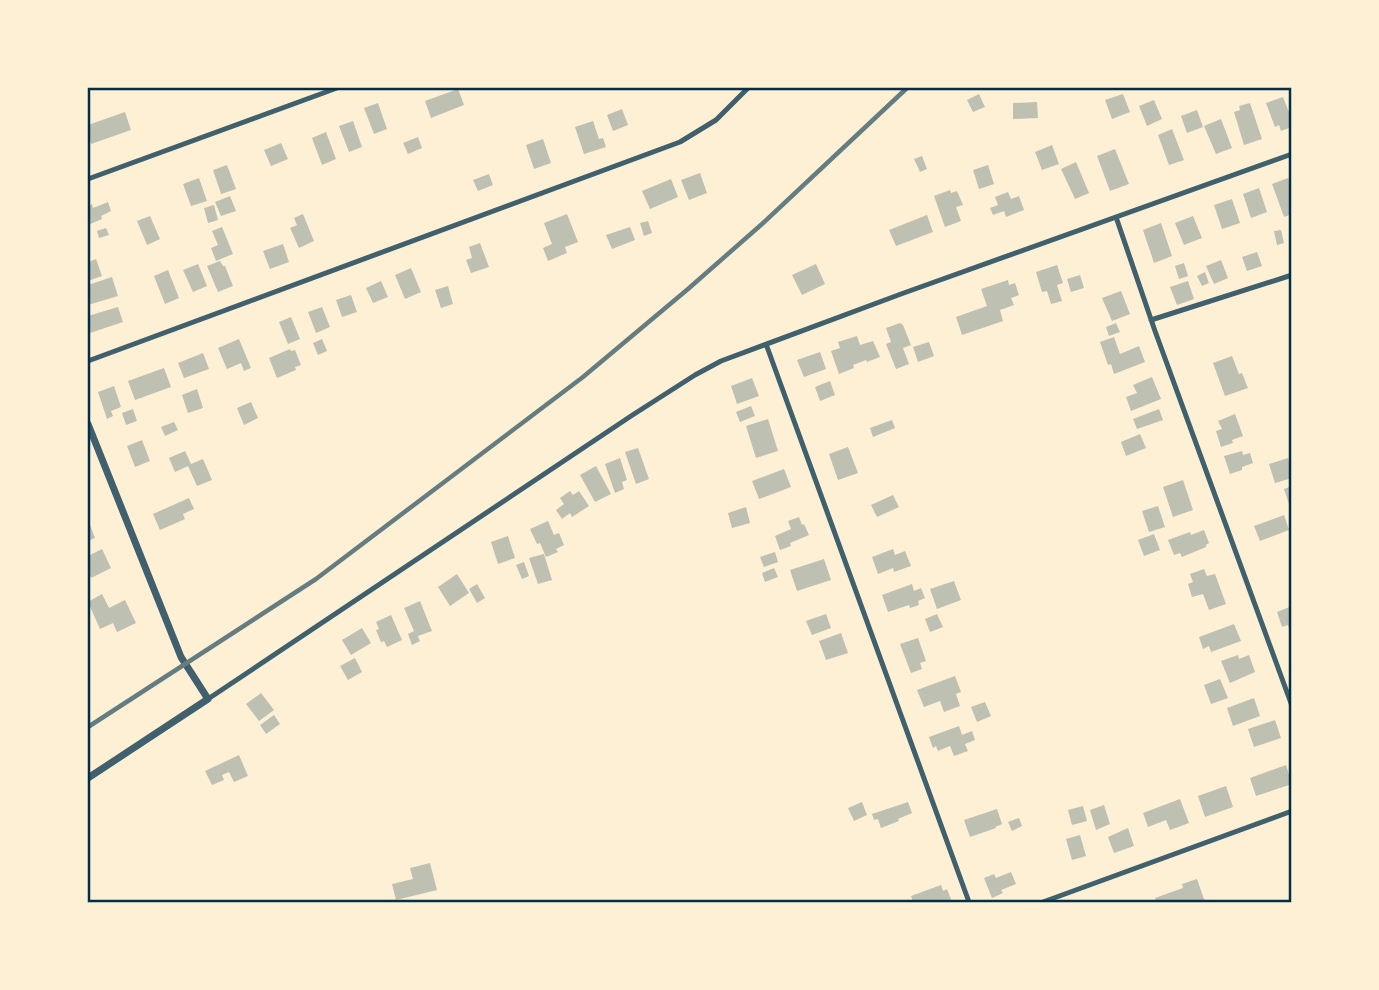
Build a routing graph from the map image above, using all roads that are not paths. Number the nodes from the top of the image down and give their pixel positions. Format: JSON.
{"nodes":[{"id":1,"x":337,"y":88,"type":"edge"},
{"id":2,"x":748,"y":88,"type":"edge"},
{"id":3,"x":1292,"y":154,"type":"edge"},
{"id":4,"x":88,"y":179,"type":"edge"},
{"id":5,"x":1116,"y":217,"type":"junction"},
{"id":6,"x":1292,"y":275,"type":"edge"},
{"id":7,"x":1152,"y":320,"type":"junction"},
{"id":8,"x":766,"y":344,"type":"junction"},
{"id":9,"x":88,"y":361,"type":"edge"},
{"id":10,"x":88,"y":424,"type":"edge"},
{"id":11,"x":208,"y":699,"type":"junction"},
{"id":12,"x":1292,"y":706,"type":"edge"},
{"id":13,"x":88,"y":778,"type":"edge"},
{"id":14,"x":1292,"y":811,"type":"edge"},
{"id":15,"x":969,"y":902,"type":"edge"},
{"id":16,"x":1043,"y":902,"type":"edge"}],
"edges":[{"from":1,"to":4,"type":"street"},
{"from":2,"to":9,"type":"street"},
{"from":3,"to":5,"type":"street"},
{"from":5,"to":7,"type":"street"},
{"from":5,"to":8,"type":"street"},
{"from":6,"to":7,"type":"street"},
{"from":7,"to":12,"type":"street"},
{"from":8,"to":11,"type":"street"},
{"from":8,"to":15,"type":"street"},
{"from":10,"to":11,"type":"street"},
{"from":11,"to":13,"type":"street"},
{"from":14,"to":16,"type":"street"}]}
